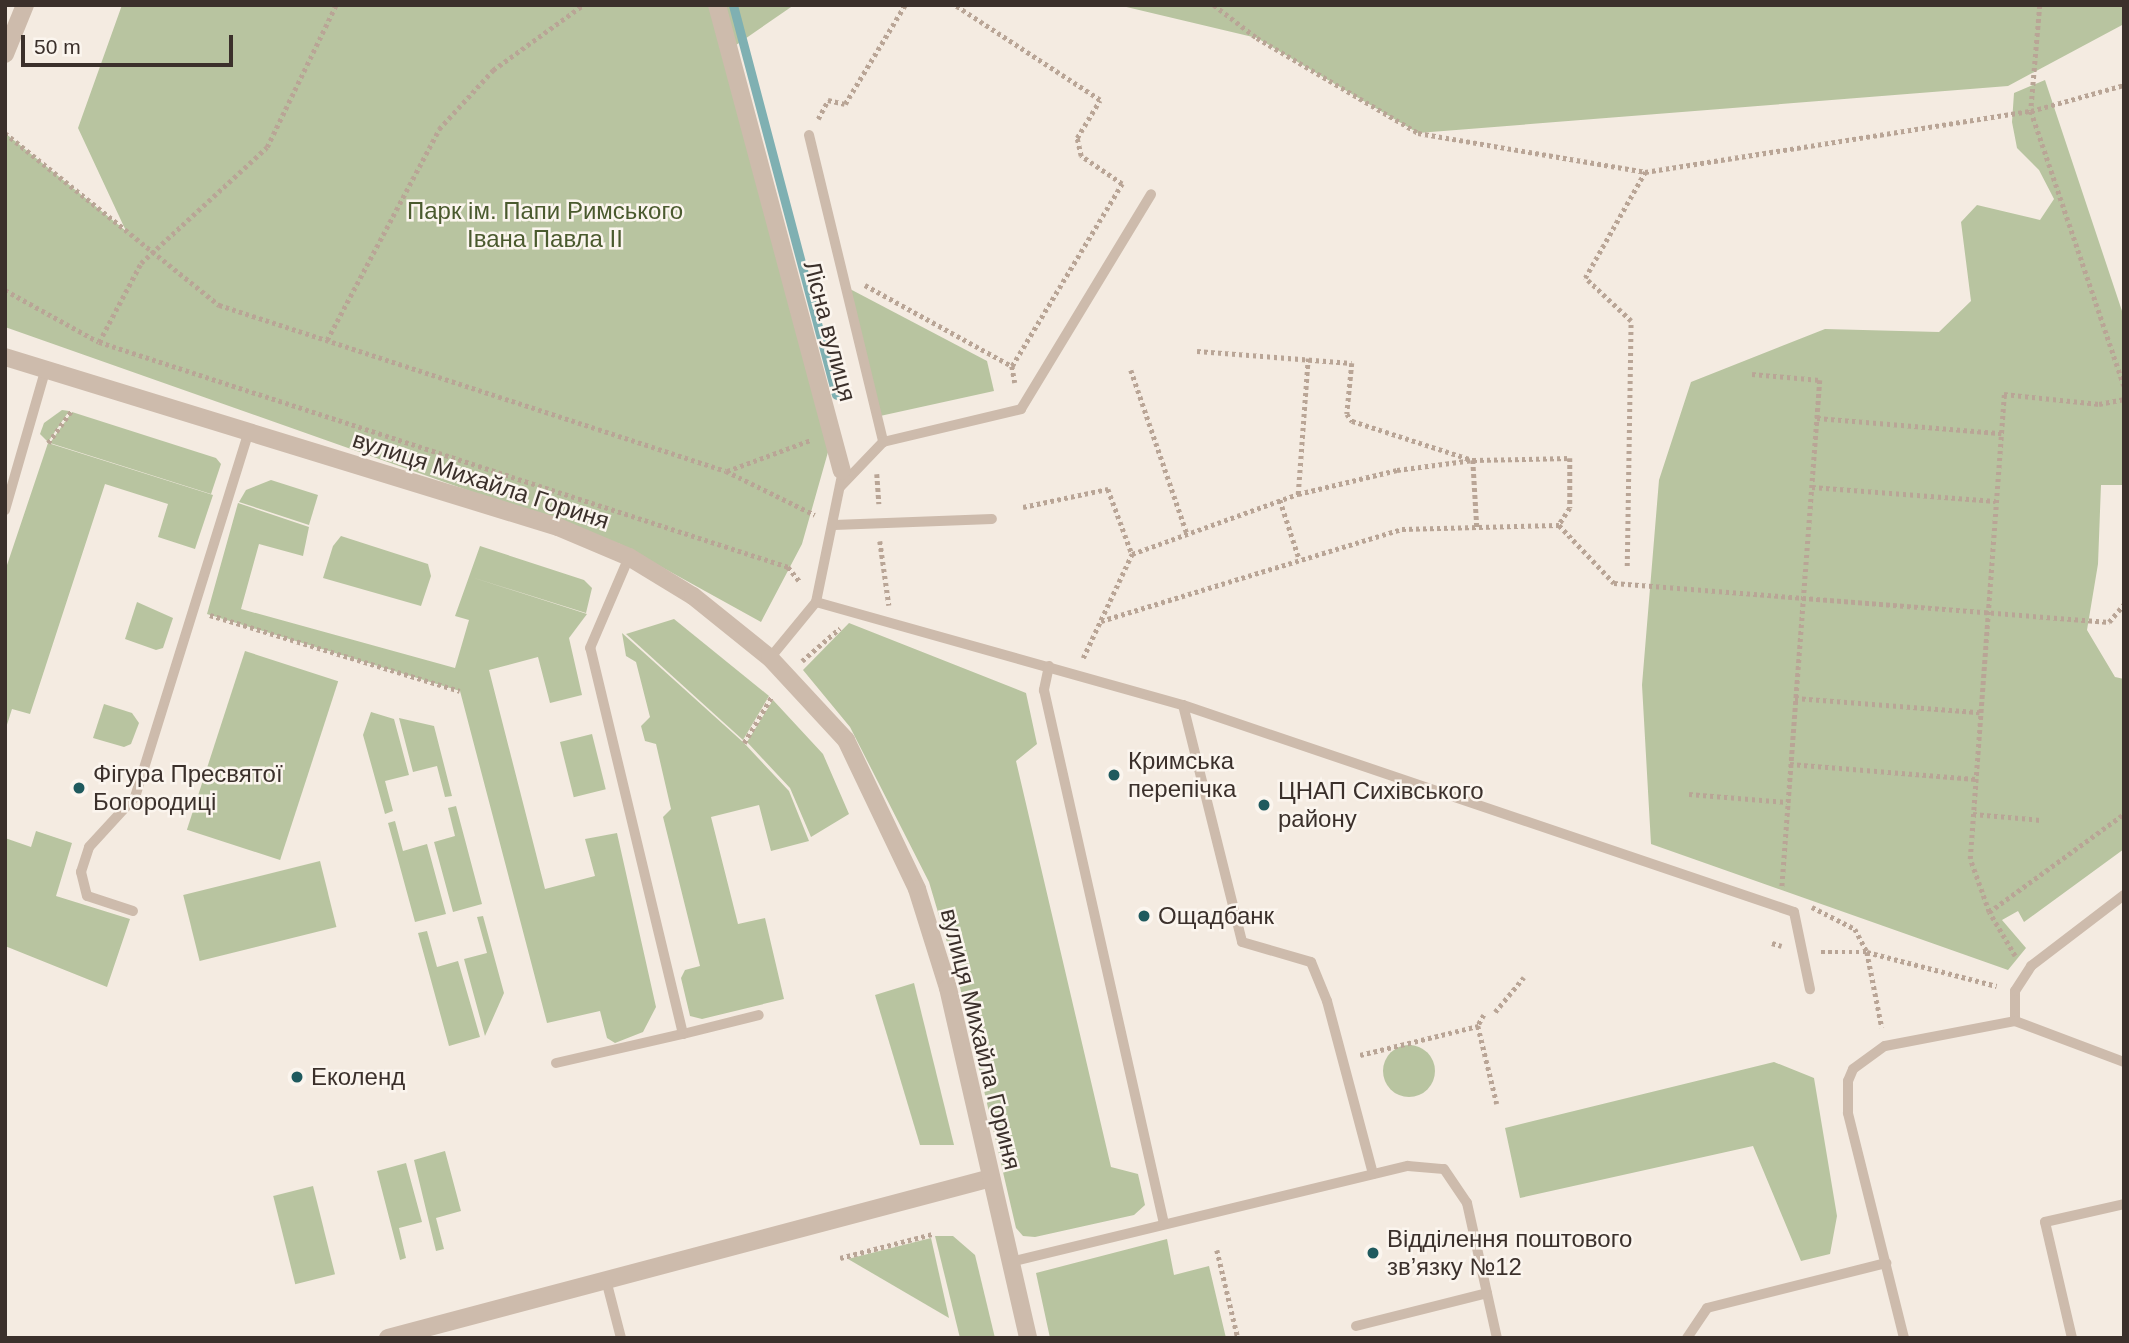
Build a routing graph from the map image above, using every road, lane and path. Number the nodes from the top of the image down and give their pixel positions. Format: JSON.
{"nodes":[{"id":1,"x":25,"y":5,"type":"edge"},
{"id":2,"x":336,"y":5,"type":"edge"},
{"id":3,"x":583,"y":5,"type":"edge"},
{"id":4,"x":718,"y":5,"type":"edge"},
{"id":5,"x":905,"y":5,"type":"edge"},
{"id":6,"x":954,"y":5,"type":"edge"},
{"id":7,"x":1214,"y":5,"type":"edge"},
{"id":8,"x":2040,"y":5,"type":"edge"},
{"id":9,"x":5,"y":54,"type":"edge"},
{"id":10,"x":2124,"y":85,"type":"edge"},
{"id":11,"x":2031,"y":111,"type":"junction"},
{"id":12,"x":5,"y":133,"type":"edge"},
{"id":13,"x":809,"y":135,"type":"joint"},
{"id":14,"x":1644,"y":173,"type":"junction"},
{"id":15,"x":1151,"y":194,"type":"dead end"},
{"id":16,"x":152,"y":253,"type":"junction"},
{"id":17,"x":842,"y":273,"type":"junction"},
{"id":18,"x":5,"y":290,"type":"edge"},
{"id":19,"x":327,"y":340,"type":"junction"},
{"id":20,"x":99,"y":342,"type":"junction"},
{"id":21,"x":1197,"y":351,"type":"dead end"},
{"id":22,"x":5,"y":357,"type":"edge"},
{"id":23,"x":1308,"y":358,"type":"junction"},
{"id":24,"x":1131,"y":370,"type":"dead end"},
{"id":25,"x":45,"y":371,"type":"junction"},
{"id":26,"x":1752,"y":374,"type":"dead end"},
{"id":27,"x":2124,"y":386,"type":"edge"},
{"id":28,"x":2124,"y":399,"type":"edge"},
{"id":29,"x":71,"y":411,"type":"dead end"},
{"id":30,"x":1817,"y":418,"type":"junction"},
{"id":31,"x":249,"y":431,"type":"junction"},
{"id":32,"x":831,"y":433,"type":"junction"},
{"id":33,"x":2001,"y":433,"type":"junction"},
{"id":34,"x":883,"y":442,"type":"junction"},
{"id":35,"x":48,"y":443,"type":"dead end"},
{"id":36,"x":876,"y":452,"type":"junction"},
{"id":37,"x":1473,"y":460,"type":"junction"},
{"id":38,"x":726,"y":471,"type":"junction"},
{"id":39,"x":841,"y":479,"type":"junction"},
{"id":40,"x":1812,"y":487,"type":"junction"},
{"id":41,"x":1298,"y":494,"type":"junction"},
{"id":42,"x":1280,"y":500,"type":"junction"},
{"id":43,"x":1995,"y":501,"type":"junction"},
{"id":44,"x":1023,"y":507,"type":"dead end"},
{"id":45,"x":879,"y":509,"type":"dead end"},
{"id":46,"x":5,"y":510,"type":"edge"},
{"id":47,"x":992,"y":519,"type":"dead end"},
{"id":48,"x":834,"y":525,"type":"junction"},
{"id":49,"x":1559,"y":525,"type":"junction"},
{"id":50,"x":1477,"y":527,"type":"junction"},
{"id":51,"x":1187,"y":534,"type":"junction"},
{"id":52,"x":880,"y":536,"type":"dead end"},
{"id":53,"x":1132,"y":554,"type":"junction"},
{"id":54,"x":629,"y":557,"type":"junction"},
{"id":55,"x":1299,"y":558,"type":"junction"},
{"id":56,"x":1627,"y":566,"type":"dead end"},
{"id":57,"x":1803,"y":600,"type":"junction"},
{"id":58,"x":816,"y":602,"type":"junction"},
{"id":59,"x":2124,"y":604,"type":"edge"},
{"id":60,"x":1986,"y":613,"type":"junction"},
{"id":61,"x":207,"y":614,"type":"dead end"},
{"id":62,"x":1101,"y":621,"type":"junction"},
{"id":63,"x":891,"y":622,"type":"junction"},
{"id":64,"x":846,"y":624,"type":"dead end"},
{"id":65,"x":770,"y":658,"type":"junction"},
{"id":66,"x":799,"y":664,"type":"dead end"},
{"id":67,"x":1049,"y":666,"type":"junction"},
{"id":68,"x":1076,"y":674,"type":"junction"},
{"id":69,"x":460,"y":691,"type":"dead end"},
{"id":70,"x":772,"y":696,"type":"dead end"},
{"id":71,"x":1795,"y":698,"type":"junction"},
{"id":72,"x":1183,"y":705,"type":"junction"},
{"id":73,"x":1979,"y":712,"type":"junction"},
{"id":74,"x":744,"y":743,"type":"dead end"},
{"id":75,"x":1790,"y":764,"type":"junction"},
{"id":76,"x":1975,"y":779,"type":"junction"},
{"id":77,"x":1689,"y":794,"type":"dead end"},
{"id":78,"x":1787,"y":802,"type":"junction"},
{"id":79,"x":1973,"y":814,"type":"junction"},
{"id":80,"x":2124,"y":814,"type":"edge"},
{"id":81,"x":2041,"y":820,"type":"dead end"},
{"id":82,"x":2124,"y":895,"type":"edge"},
{"id":83,"x":1790,"y":898,"type":"dead end"},
{"id":84,"x":1800,"y":902,"type":"dead end"},
{"id":85,"x":133,"y":911,"type":"dead end"},
{"id":86,"x":1989,"y":912,"type":"junction"},
{"id":87,"x":1772,"y":943,"type":"dead end"},
{"id":88,"x":1803,"y":952,"type":"junction"},
{"id":89,"x":1867,"y":952,"type":"junction"},
{"id":90,"x":2031,"y":966,"type":"junction"},
{"id":91,"x":1524,"y":977,"type":"dead end"},
{"id":92,"x":1810,"y":989,"type":"dead end"},
{"id":93,"x":2015,"y":991,"type":"junction"},
{"id":94,"x":1495,"y":1012,"type":"dead end"},
{"id":95,"x":759,"y":1015,"type":"dead end"},
{"id":96,"x":1484,"y":1016,"type":"dead end"},
{"id":97,"x":2015,"y":1021,"type":"junction"},
{"id":98,"x":1478,"y":1026,"type":"junction"},
{"id":99,"x":683,"y":1034,"type":"junction"},
{"id":100,"x":1885,"y":1046,"type":"junction"},
{"id":101,"x":1343,"y":1060,"type":"junction"},
{"id":102,"x":2124,"y":1062,"type":"edge"},
{"id":103,"x":556,"y":1063,"type":"dead end"},
{"id":104,"x":1497,"y":1104,"type":"dead end"},
{"id":105,"x":1373,"y":1174,"type":"junction"},
{"id":106,"x":991,"y":1178,"type":"junction"},
{"id":107,"x":2124,"y":1204,"type":"edge"},
{"id":108,"x":1164,"y":1224,"type":"junction"},
{"id":109,"x":932,"y":1234,"type":"dead end"},
{"id":110,"x":1217,"y":1250,"type":"dead end"},
{"id":111,"x":840,"y":1258,"type":"dead end"},
{"id":112,"x":1010,"y":1262,"type":"junction"},
{"id":113,"x":1886,"y":1263,"type":"junction"},
{"id":114,"x":606,"y":1280,"type":"junction"},
{"id":115,"x":1487,"y":1293,"type":"junction"},
{"id":116,"x":1356,"y":1326,"type":"dead end"},
{"id":117,"x":388,"y":1338,"type":"edge"},
{"id":118,"x":621,"y":1338,"type":"edge"},
{"id":119,"x":1028,"y":1338,"type":"edge"},
{"id":120,"x":1238,"y":1338,"type":"edge"},
{"id":121,"x":1497,"y":1338,"type":"edge"},
{"id":122,"x":1687,"y":1338,"type":"edge"},
{"id":123,"x":1905,"y":1338,"type":"edge"},
{"id":124,"x":2072,"y":1338,"type":"edge"}],
"edges":[{"from":1,"to":9,"type":"street"},
{"from":2,"to":16,"type":"path"},
{"from":3,"to":19,"type":"path"},
{"from":4,"to":32,"type":"street","name":"Лісна вулиця"},
{"from":5,"to":13,"type":"path"},
{"from":6,"to":17,"type":"path"},
{"from":7,"to":14,"type":"path"},
{"from":8,"to":11,"type":"path"},
{"from":10,"to":11,"type":"path"},
{"from":11,"to":14,"type":"path"},
{"from":11,"to":27,"type":"path"},
{"from":12,"to":16,"type":"path"},
{"from":13,"to":17,"type":"lane"},
{"from":14,"to":56,"type":"path"},
{"from":15,"to":34,"type":"lane"},
{"from":16,"to":19,"type":"path"},
{"from":16,"to":20,"type":"path"},
{"from":17,"to":34,"type":"lane"},
{"from":18,"to":20,"type":"path"},
{"from":19,"to":38,"type":"path"},
{"from":20,"to":58,"type":"path"},
{"from":21,"to":23,"type":"path"},
{"from":22,"to":25,"type":"street","name":"вулиця Михайла Гориня"},
{"from":23,"to":37,"type":"path"},
{"from":23,"to":41,"type":"path"},
{"from":24,"to":51,"type":"path"},
{"from":25,"to":31,"type":"street","name":"вулиця Михайла Гориня"},
{"from":25,"to":46,"type":"lane"},
{"from":26,"to":30,"type":"path"},
{"from":28,"to":33,"type":"path"},
{"from":29,"to":35,"type":"path"},
{"from":30,"to":33,"type":"path"},
{"from":30,"to":40,"type":"path"},
{"from":31,"to":54,"type":"street","name":"вулиця Михайла Гориня"},
{"from":31,"to":85,"type":"lane"},
{"from":32,"to":38,"type":"path"},
{"from":32,"to":39,"type":"street","name":"Лісна вулиця"},
{"from":33,"to":43,"type":"path"},
{"from":34,"to":36,"type":"lane"},
{"from":36,"to":39,"type":"lane"},
{"from":36,"to":45,"type":"path"},
{"from":37,"to":41,"type":"path"},
{"from":37,"to":49,"type":"path"},
{"from":37,"to":50,"type":"path"},
{"from":38,"to":48,"type":"path"},
{"from":39,"to":48,"type":"lane","name":"Лісна вулиця"},
{"from":40,"to":43,"type":"path"},
{"from":40,"to":57,"type":"path"},
{"from":41,"to":42,"type":"path"},
{"from":42,"to":51,"type":"path"},
{"from":42,"to":55,"type":"path"},
{"from":43,"to":60,"type":"path"},
{"from":44,"to":53,"type":"path"},
{"from":47,"to":48,"type":"lane"},
{"from":48,"to":58,"type":"lane","name":"Лісна вулиця"},
{"from":49,"to":50,"type":"path"},
{"from":49,"to":57,"type":"path"},
{"from":50,"to":55,"type":"path"},
{"from":51,"to":53,"type":"path"},
{"from":52,"to":63,"type":"path"},
{"from":53,"to":62,"type":"path"},
{"from":54,"to":65,"type":"street","name":"вулиця Михайла Гориня"},
{"from":54,"to":99,"type":"lane"},
{"from":55,"to":62,"type":"path"},
{"from":57,"to":60,"type":"path"},
{"from":57,"to":71,"type":"path"},
{"from":58,"to":63,"type":"lane"},
{"from":58,"to":65,"type":"lane","name":"Лісна вулиця"},
{"from":59,"to":60,"type":"path"},
{"from":60,"to":73,"type":"path"},
{"from":61,"to":69,"type":"path"},
{"from":62,"to":68,"type":"path"},
{"from":63,"to":67,"type":"lane"},
{"from":64,"to":66,"type":"path"},
{"from":65,"to":106,"type":"street","name":"вулиця Михайла Гориня"},
{"from":67,"to":68,"type":"lane"},
{"from":67,"to":108,"type":"lane"},
{"from":68,"to":72,"type":"lane"},
{"from":70,"to":74,"type":"path"},
{"from":71,"to":73,"type":"path"},
{"from":71,"to":75,"type":"path"},
{"from":72,"to":88,"type":"lane"},
{"from":72,"to":101,"type":"lane"},
{"from":73,"to":76,"type":"path"},
{"from":75,"to":76,"type":"path"},
{"from":75,"to":78,"type":"path"},
{"from":76,"to":79,"type":"path"},
{"from":77,"to":78,"type":"path"},
{"from":78,"to":83,"type":"path"},
{"from":79,"to":81,"type":"path"},
{"from":79,"to":86,"type":"path"},
{"from":80,"to":86,"type":"path"},
{"from":82,"to":90,"type":"lane"},
{"from":84,"to":89,"type":"path"},
{"from":86,"to":90,"type":"path"},
{"from":87,"to":88,"type":"path"},
{"from":88,"to":89,"type":"path"},
{"from":88,"to":92,"type":"lane"},
{"from":89,"to":93,"type":"path"},
{"from":89,"to":100,"type":"path"},
{"from":90,"to":93,"type":"lane"},
{"from":91,"to":94,"type":"path"},
{"from":93,"to":97,"type":"lane"},
{"from":95,"to":99,"type":"lane"},
{"from":96,"to":98,"type":"path"},
{"from":97,"to":100,"type":"lane"},
{"from":97,"to":102,"type":"lane"},
{"from":98,"to":101,"type":"path"},
{"from":98,"to":104,"type":"path"},
{"from":99,"to":103,"type":"lane"},
{"from":100,"to":113,"type":"lane"},
{"from":101,"to":105,"type":"lane"},
{"from":105,"to":108,"type":"lane"},
{"from":105,"to":115,"type":"lane"},
{"from":106,"to":112,"type":"street","name":"вулиця Михайла Гориня"},
{"from":106,"to":114,"type":"street"},
{"from":107,"to":124,"type":"lane"},
{"from":108,"to":112,"type":"lane"},
{"from":109,"to":111,"type":"path"},
{"from":110,"to":120,"type":"path"},
{"from":112,"to":119,"type":"street","name":"вулиця Михайла Гориня"},
{"from":113,"to":122,"type":"lane"},
{"from":113,"to":123,"type":"lane"},
{"from":114,"to":117,"type":"street"},
{"from":114,"to":118,"type":"lane"},
{"from":115,"to":116,"type":"lane"},
{"from":115,"to":121,"type":"lane"}]}
